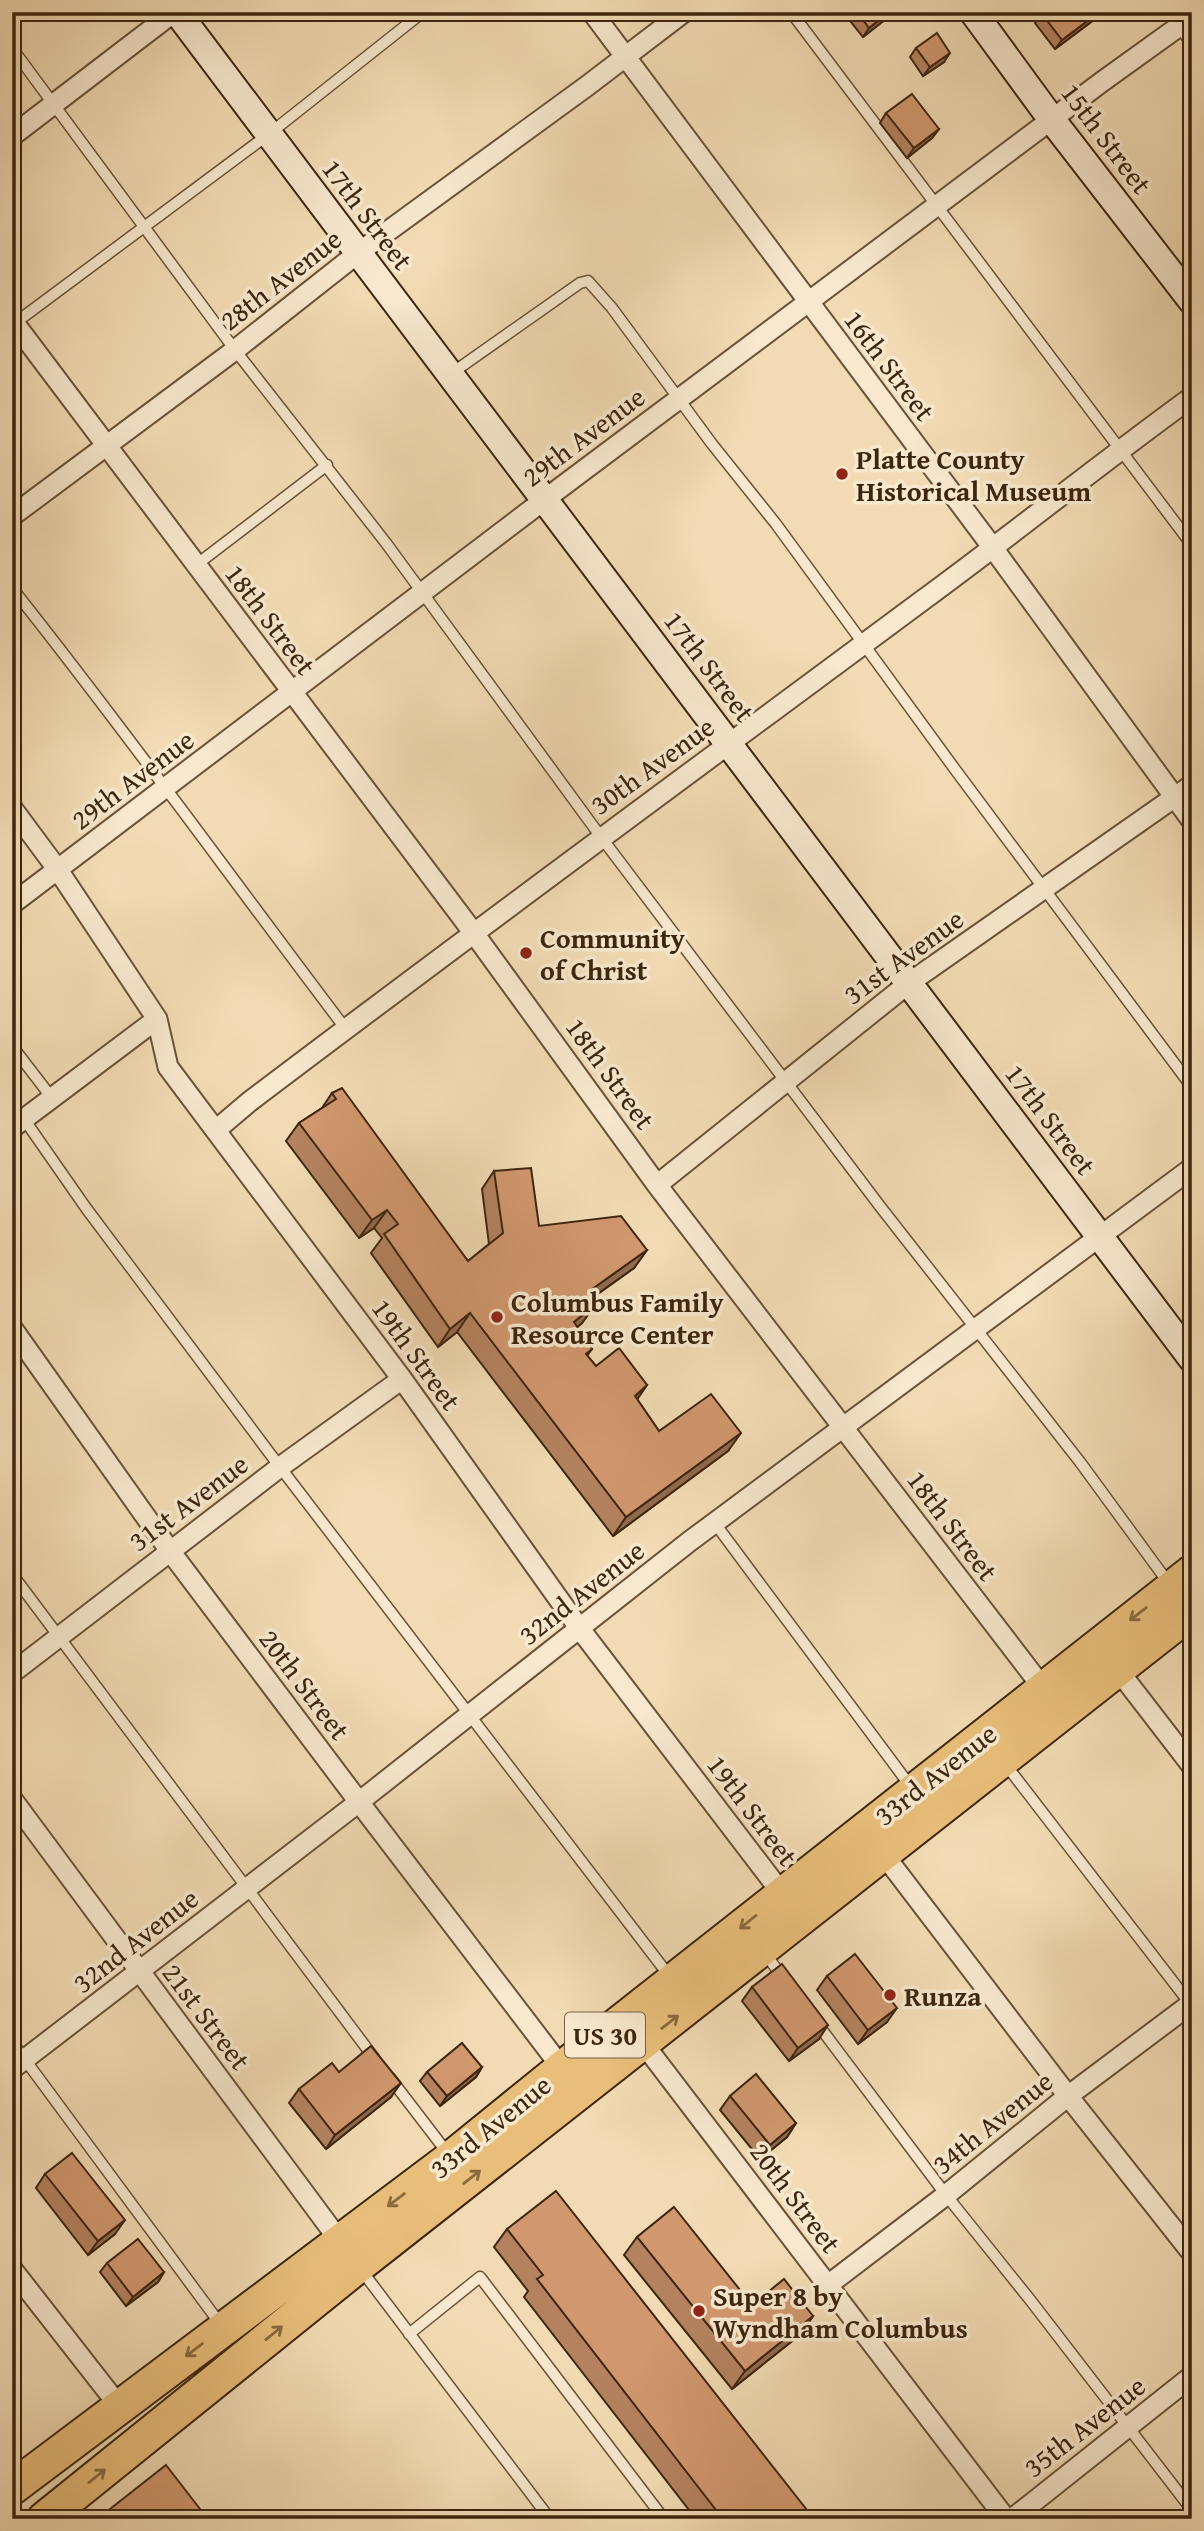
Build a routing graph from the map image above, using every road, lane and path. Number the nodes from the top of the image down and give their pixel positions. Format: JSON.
{"nodes":[{"id":1,"x":176,"y":12,"type":"edge"},
{"id":2,"x":423,"y":12,"type":"edge"},
{"id":3,"x":592,"y":12,"type":"edge"},
{"id":4,"x":684,"y":12,"type":"edge"},
{"id":5,"x":791,"y":12,"type":"edge"},
{"id":6,"x":973,"y":12,"type":"edge"},
{"id":7,"x":1179,"y":19,"type":"edge"},
{"id":8,"x":1192,"y":44,"type":"edge"},
{"id":9,"x":12,"y":48,"type":"edge"},
{"id":10,"x":625,"y":57,"type":"junction"},
{"id":11,"x":54,"y":104,"type":"junction"},
{"id":12,"x":1052,"y":120,"type":"junction"},
{"id":13,"x":269,"y":134,"type":"junction"},
{"id":14,"x":12,"y":136,"type":"edge"},
{"id":15,"x":938,"y":206,"type":"junction"},
{"id":16,"x":144,"y":226,"type":"junction"},
{"id":17,"x":358,"y":253,"type":"junction"},
{"id":18,"x":1192,"y":302,"type":"edge"},
{"id":19,"x":808,"y":303,"type":"junction"},
{"id":20,"x":13,"y":321,"type":"edge"},
{"id":21,"x":235,"y":349,"type":"junction"},
{"id":22,"x":450,"y":375,"type":"junction"},
{"id":23,"x":1192,"y":397,"type":"edge"},
{"id":24,"x":680,"y":398,"type":"junction"},
{"id":25,"x":107,"y":447,"type":"junction"},
{"id":26,"x":1120,"y":449,"type":"junction"},
{"id":27,"x":327,"y":466,"type":"junction"},
{"id":28,"x":544,"y":500,"type":"junction"},
{"id":29,"x":12,"y":516,"type":"edge"},
{"id":30,"x":1192,"y":545,"type":"edge"},
{"id":31,"x":993,"y":548,"type":"junction"},
{"id":32,"x":196,"y":565,"type":"junction"},
{"id":33,"x":12,"y":588,"type":"edge"},
{"id":34,"x":422,"y":593,"type":"junction"},
{"id":35,"x":863,"y":645,"type":"junction"},
{"id":36,"x":292,"y":692,"type":"junction"},
{"id":37,"x":728,"y":744,"type":"junction"},
{"id":38,"x":1192,"y":785,"type":"edge"},
{"id":39,"x":165,"y":788,"type":"junction"},
{"id":40,"x":1175,"y":797,"type":"junction"},
{"id":41,"x":12,"y":808,"type":"edge"},
{"id":42,"x":1192,"y":821,"type":"edge"},
{"id":43,"x":601,"y":837,"type":"junction"},
{"id":44,"x":58,"y":870,"type":"junction"},
{"id":45,"x":1044,"y":889,"type":"junction"},
{"id":46,"x":12,"y":904,"type":"edge"},
{"id":47,"x":473,"y":932,"type":"junction"},
{"id":48,"x":909,"y":983,"type":"junction"},
{"id":49,"x":157,"y":1020,"type":"junction"},
{"id":50,"x":345,"y":1028,"type":"junction"},
{"id":51,"x":12,"y":1046,"type":"edge"},
{"id":52,"x":785,"y":1082,"type":"junction"},
{"id":53,"x":1192,"y":1087,"type":"edge"},
{"id":54,"x":52,"y":1098,"type":"junction"},
{"id":55,"x":18,"y":1124,"type":"edge"},
{"id":56,"x":216,"y":1129,"type":"junction"},
{"id":57,"x":1192,"y":1168,"type":"edge"},
{"id":58,"x":657,"y":1185,"type":"junction"},
{"id":59,"x":1099,"y":1236,"type":"junction"},
{"id":60,"x":975,"y":1327,"type":"junction"},
{"id":61,"x":12,"y":1328,"type":"edge"},
{"id":62,"x":1192,"y":1359,"type":"edge"},
{"id":63,"x":402,"y":1379,"type":"junction"},
{"id":64,"x":843,"y":1427,"type":"junction"},
{"id":65,"x":280,"y":1467,"type":"junction"},
{"id":66,"x":715,"y":1522,"type":"junction"},
{"id":67,"x":170,"y":1550,"type":"junction"},
{"id":68,"x":12,"y":1574,"type":"edge"},
{"id":69,"x":1185,"y":1591,"type":"edge"},
{"id":70,"x":580,"y":1629,"type":"junction"},
{"id":71,"x":58,"y":1637,"type":"junction"},
{"id":72,"x":1118,"y":1670,"type":"junction"},
{"id":73,"x":12,"y":1674,"type":"edge"},
{"id":74,"x":1043,"y":1688,"type":"junction"},
{"id":75,"x":469,"y":1716,"type":"junction"},
{"id":76,"x":1002,"y":1761,"type":"junction"},
{"id":77,"x":1192,"y":1766,"type":"edge"},
{"id":78,"x":914,"y":1790,"type":"junction"},
{"id":79,"x":12,"y":1799,"type":"edge"},
{"id":80,"x":359,"y":1802,"type":"junction"},
{"id":81,"x":874,"y":1842,"type":"junction"},
{"id":82,"x":247,"y":1889,"type":"junction"},
{"id":83,"x":792,"y":1907,"type":"junction"},
{"id":84,"x":762,"y":1950,"type":"junction"},
{"id":85,"x":140,"y":1972,"type":"junction"},
{"id":86,"x":673,"y":1982,"type":"junction"},
{"id":87,"x":787,"y":1983,"type":"edge"},
{"id":88,"x":1191,"y":2004,"type":"edge"},
{"id":89,"x":812,"y":2017,"type":"edge"},
{"id":90,"x":12,"y":2042,"type":"edge"},
{"id":91,"x":643,"y":2043,"type":"junction"},
{"id":92,"x":18,"y":2064,"type":"edge"},
{"id":93,"x":562,"y":2068,"type":"junction"},
{"id":94,"x":1068,"y":2096,"type":"junction"},
{"id":95,"x":451,"y":2158,"type":"junction"},
{"id":96,"x":946,"y":2195,"type":"junction"},
{"id":97,"x":1192,"y":2253,"type":"edge"},
{"id":98,"x":349,"y":2254,"type":"junction"},
{"id":99,"x":12,"y":2269,"type":"edge"},
{"id":100,"x":828,"y":2285,"type":"junction"},
{"id":101,"x":224,"y":2328,"type":"junction"},
{"id":102,"x":409,"y":2334,"type":"junction"},
{"id":103,"x":1192,"y":2376,"type":"edge"},
{"id":104,"x":119,"y":2406,"type":"junction"},
{"id":105,"x":1127,"y":2428,"type":"junction"},
{"id":106,"x":12,"y":2488,"type":"edge"},
{"id":107,"x":1192,"y":2510,"type":"edge"},
{"id":108,"x":44,"y":2519,"type":"edge"},
{"id":109,"x":550,"y":2519,"type":"edge"},
{"id":110,"x":664,"y":2519,"type":"edge"},
{"id":111,"x":1006,"y":2519,"type":"edge"},
{"id":112,"x":1012,"y":2519,"type":"edge"}],
"edges":[{"from":1,"to":11,"type":"street"},
{"from":1,"to":13,"type":"main road","name":"17th Street"},
{"from":2,"to":13,"type":"lane"},
{"from":3,"to":10,"type":"street","name":"16th Street"},
{"from":4,"to":10,"type":"street","name":"28th Avenue"},
{"from":5,"to":15,"type":"lane"},
{"from":6,"to":12,"type":"main road","name":"15th Street"},
{"from":7,"to":8,"type":"lane"},
{"from":7,"to":12,"type":"street","name":"29th Avenue"},
{"from":9,"to":11,"type":"lane"},
{"from":10,"to":17,"type":"street","name":"28th Avenue"},
{"from":10,"to":19,"type":"street","name":"16th Street"},
{"from":11,"to":14,"type":"street"},
{"from":11,"to":16,"type":"lane"},
{"from":12,"to":15,"type":"street","name":"29th Avenue"},
{"from":12,"to":18,"type":"main road","name":"15th Street"},
{"from":13,"to":16,"type":"lane"},
{"from":13,"to":17,"type":"main road","name":"17th Street"},
{"from":15,"to":19,"type":"street","name":"29th Avenue"},
{"from":15,"to":26,"type":"lane"},
{"from":16,"to":20,"type":"lane"},
{"from":16,"to":21,"type":"lane"},
{"from":17,"to":21,"type":"street","name":"28th Avenue"},
{"from":17,"to":22,"type":"main road","name":"17th Street"},
{"from":19,"to":24,"type":"street","name":"29th Avenue"},
{"from":19,"to":31,"type":"street","name":"16th Street"},
{"from":20,"to":25,"type":"street","name":"18th Street"},
{"from":21,"to":25,"type":"street","name":"28th Avenue"},
{"from":21,"to":27,"type":"lane"},
{"from":22,"to":24,"type":"lane"},
{"from":22,"to":28,"type":"main road","name":"17th Street"},
{"from":23,"to":26,"type":"street","name":"30th Avenue"},
{"from":24,"to":28,"type":"street","name":"29th Avenue"},
{"from":24,"to":35,"type":"lane"},
{"from":25,"to":29,"type":"street","name":"28th Avenue"},
{"from":25,"to":32,"type":"street","name":"18th Street"},
{"from":26,"to":30,"type":"lane"},
{"from":26,"to":31,"type":"street","name":"30th Avenue"},
{"from":27,"to":32,"type":"lane"},
{"from":27,"to":34,"type":"lane"},
{"from":28,"to":34,"type":"street","name":"29th Avenue"},
{"from":28,"to":37,"type":"main road","name":"17th Street"},
{"from":31,"to":35,"type":"street","name":"30th Avenue"},
{"from":31,"to":40,"type":"street","name":"16th Street"},
{"from":32,"to":36,"type":"street","name":"18th Street"},
{"from":33,"to":39,"type":"lane"},
{"from":34,"to":36,"type":"street","name":"29th Avenue"},
{"from":34,"to":43,"type":"lane"},
{"from":35,"to":37,"type":"street","name":"30th Avenue"},
{"from":35,"to":45,"type":"lane"},
{"from":36,"to":39,"type":"street","name":"29th Avenue"},
{"from":36,"to":47,"type":"street","name":"18th Street"},
{"from":37,"to":43,"type":"street","name":"30th Avenue"},
{"from":37,"to":48,"type":"main road","name":"17th Street"},
{"from":38,"to":40,"type":"street","name":"31st Avenue"},
{"from":39,"to":44,"type":"street","name":"29th Avenue"},
{"from":39,"to":50,"type":"lane"},
{"from":40,"to":42,"type":"street","name":"16th Street"},
{"from":40,"to":45,"type":"street","name":"31st Avenue"},
{"from":41,"to":44,"type":"street","name":"19th Street"},
{"from":43,"to":47,"type":"street","name":"30th Avenue"},
{"from":43,"to":52,"type":"lane"},
{"from":44,"to":46,"type":"street","name":"29th Avenue"},
{"from":44,"to":49,"type":"street","name":"19th Street"},
{"from":45,"to":48,"type":"street","name":"31st Avenue"},
{"from":45,"to":53,"type":"lane"},
{"from":47,"to":50,"type":"street","name":"30th Avenue"},
{"from":47,"to":58,"type":"street","name":"18th Street"},
{"from":48,"to":52,"type":"street","name":"31st Avenue"},
{"from":48,"to":59,"type":"main road","name":"17th Street"},
{"from":49,"to":54,"type":"street"},
{"from":49,"to":56,"type":"street","name":"19th Street"},
{"from":50,"to":56,"type":"street","name":"30th Avenue"},
{"from":51,"to":54,"type":"lane"},
{"from":52,"to":58,"type":"street","name":"31st Avenue"},
{"from":52,"to":60,"type":"lane"},
{"from":54,"to":55,"type":"street"},
{"from":55,"to":65,"type":"lane"},
{"from":56,"to":63,"type":"street","name":"19th Street"},
{"from":57,"to":59,"type":"street","name":"32nd Avenue"},
{"from":58,"to":64,"type":"street","name":"18th Street"},
{"from":59,"to":60,"type":"street","name":"32nd Avenue"},
{"from":59,"to":62,"type":"main road","name":"17th Street"},
{"from":60,"to":64,"type":"street","name":"32nd Avenue"},
{"from":60,"to":69,"type":"lane"},
{"from":61,"to":67,"type":"street","name":"20th Street"},
{"from":63,"to":65,"type":"street","name":"31st Avenue"},
{"from":63,"to":70,"type":"street","name":"19th Street"},
{"from":64,"to":66,"type":"street","name":"32nd Avenue"},
{"from":64,"to":74,"type":"street","name":"18th Street"},
{"from":65,"to":67,"type":"street","name":"31st Avenue"},
{"from":65,"to":75,"type":"lane"},
{"from":66,"to":70,"type":"street","name":"32nd Avenue"},
{"from":66,"to":78,"type":"lane"},
{"from":67,"to":71,"type":"street","name":"31st Avenue"},
{"from":67,"to":80,"type":"street","name":"20th Street"},
{"from":68,"to":71,"type":"lane"},
{"from":69,"to":72,"type":"highway","name":"33rd Avenue","number":"US 30"},
{"from":69,"to":74,"type":"highway","name":"33rd Avenue","number":"US 30","one_way":true},
{"from":70,"to":75,"type":"street","name":"32nd Avenue"},
{"from":70,"to":83,"type":"street","name":"19th Street"},
{"from":71,"to":73,"type":"street","name":"31st Avenue"},
{"from":71,"to":82,"type":"lane"},
{"from":72,"to":76,"type":"highway","name":"33rd Avenue","number":"US 30"},
{"from":72,"to":77,"type":"street"},
{"from":74,"to":78,"type":"highway","name":"33rd Avenue","number":"US 30"},
{"from":75,"to":80,"type":"street","name":"32nd Avenue"},
{"from":75,"to":86,"type":"lane"},
{"from":76,"to":81,"type":"highway","name":"33rd Avenue","number":"US 30"},
{"from":76,"to":88,"type":"lane"},
{"from":78,"to":81,"type":"highway","name":"33rd Avenue","number":"US 30"},
{"from":79,"to":85,"type":"street","name":"21st Street"},
{"from":80,"to":82,"type":"street","name":"32nd Avenue"},
{"from":80,"to":93,"type":"street","name":"20th Street"},
{"from":81,"to":83,"type":"highway","name":"33rd Avenue","number":"US 30"},
{"from":81,"to":94,"type":"street"},
{"from":82,"to":85,"type":"street","name":"32nd Avenue"},
{"from":82,"to":95,"type":"lane"},
{"from":83,"to":84,"type":"highway","name":"33rd Avenue","number":"US 30"},
{"from":83,"to":86,"type":"highway","name":"33rd Avenue","number":"US 30","one_way":true},
{"from":84,"to":87,"type":"lane"},
{"from":91,"to":84,"type":"highway","name":"33rd Avenue","number":"US 30","one_way":true},
{"from":85,"to":92,"type":"street","name":"32nd Avenue"},
{"from":85,"to":98,"type":"street","name":"21st Street"},
{"from":86,"to":93,"type":"highway","name":"33rd Avenue","number":"US 30"},
{"from":88,"to":94,"type":"street","name":"34th Avenue"},
{"from":89,"to":96,"type":"lane"},
{"from":90,"to":92,"type":"lane"},
{"from":98,"to":91,"type":"highway","name":"33rd Avenue","number":"US 30","one_way":true},
{"from":91,"to":100,"type":"street","name":"20th Street"},
{"from":92,"to":101,"type":"lane"},
{"from":93,"to":95,"type":"highway","name":"33rd Avenue","number":"US 30"},
{"from":94,"to":96,"type":"street","name":"34th Avenue"},
{"from":94,"to":97,"type":"street"},
{"from":95,"to":98,"type":"highway","name":"33rd Avenue","number":"US 30","one_way":true},
{"from":96,"to":100,"type":"street","name":"34th Avenue"},
{"from":96,"to":105,"type":"lane"},
{"from":98,"to":101,"type":"highway","name":"33rd Avenue","number":"US 30"},
{"from":98,"to":102,"type":"lane"},
{"from":108,"to":98,"type":"highway","name":"33rd Avenue","number":"US 30","one_way":true},
{"from":99,"to":104,"type":"street"},
{"from":100,"to":111,"type":"street","name":"20th Street"},
{"from":101,"to":104,"type":"highway","name":"33rd Avenue","number":"US 30","one_way":true},
{"from":102,"to":109,"type":"lane"},
{"from":102,"to":110,"type":"lane"},
{"from":103,"to":105,"type":"street","name":"35th Avenue"},
{"from":104,"to":106,"type":"highway","name":"33rd Avenue","number":"US 30"},
{"from":105,"to":107,"type":"lane"},
{"from":105,"to":112,"type":"street","name":"35th Avenue"}]}
